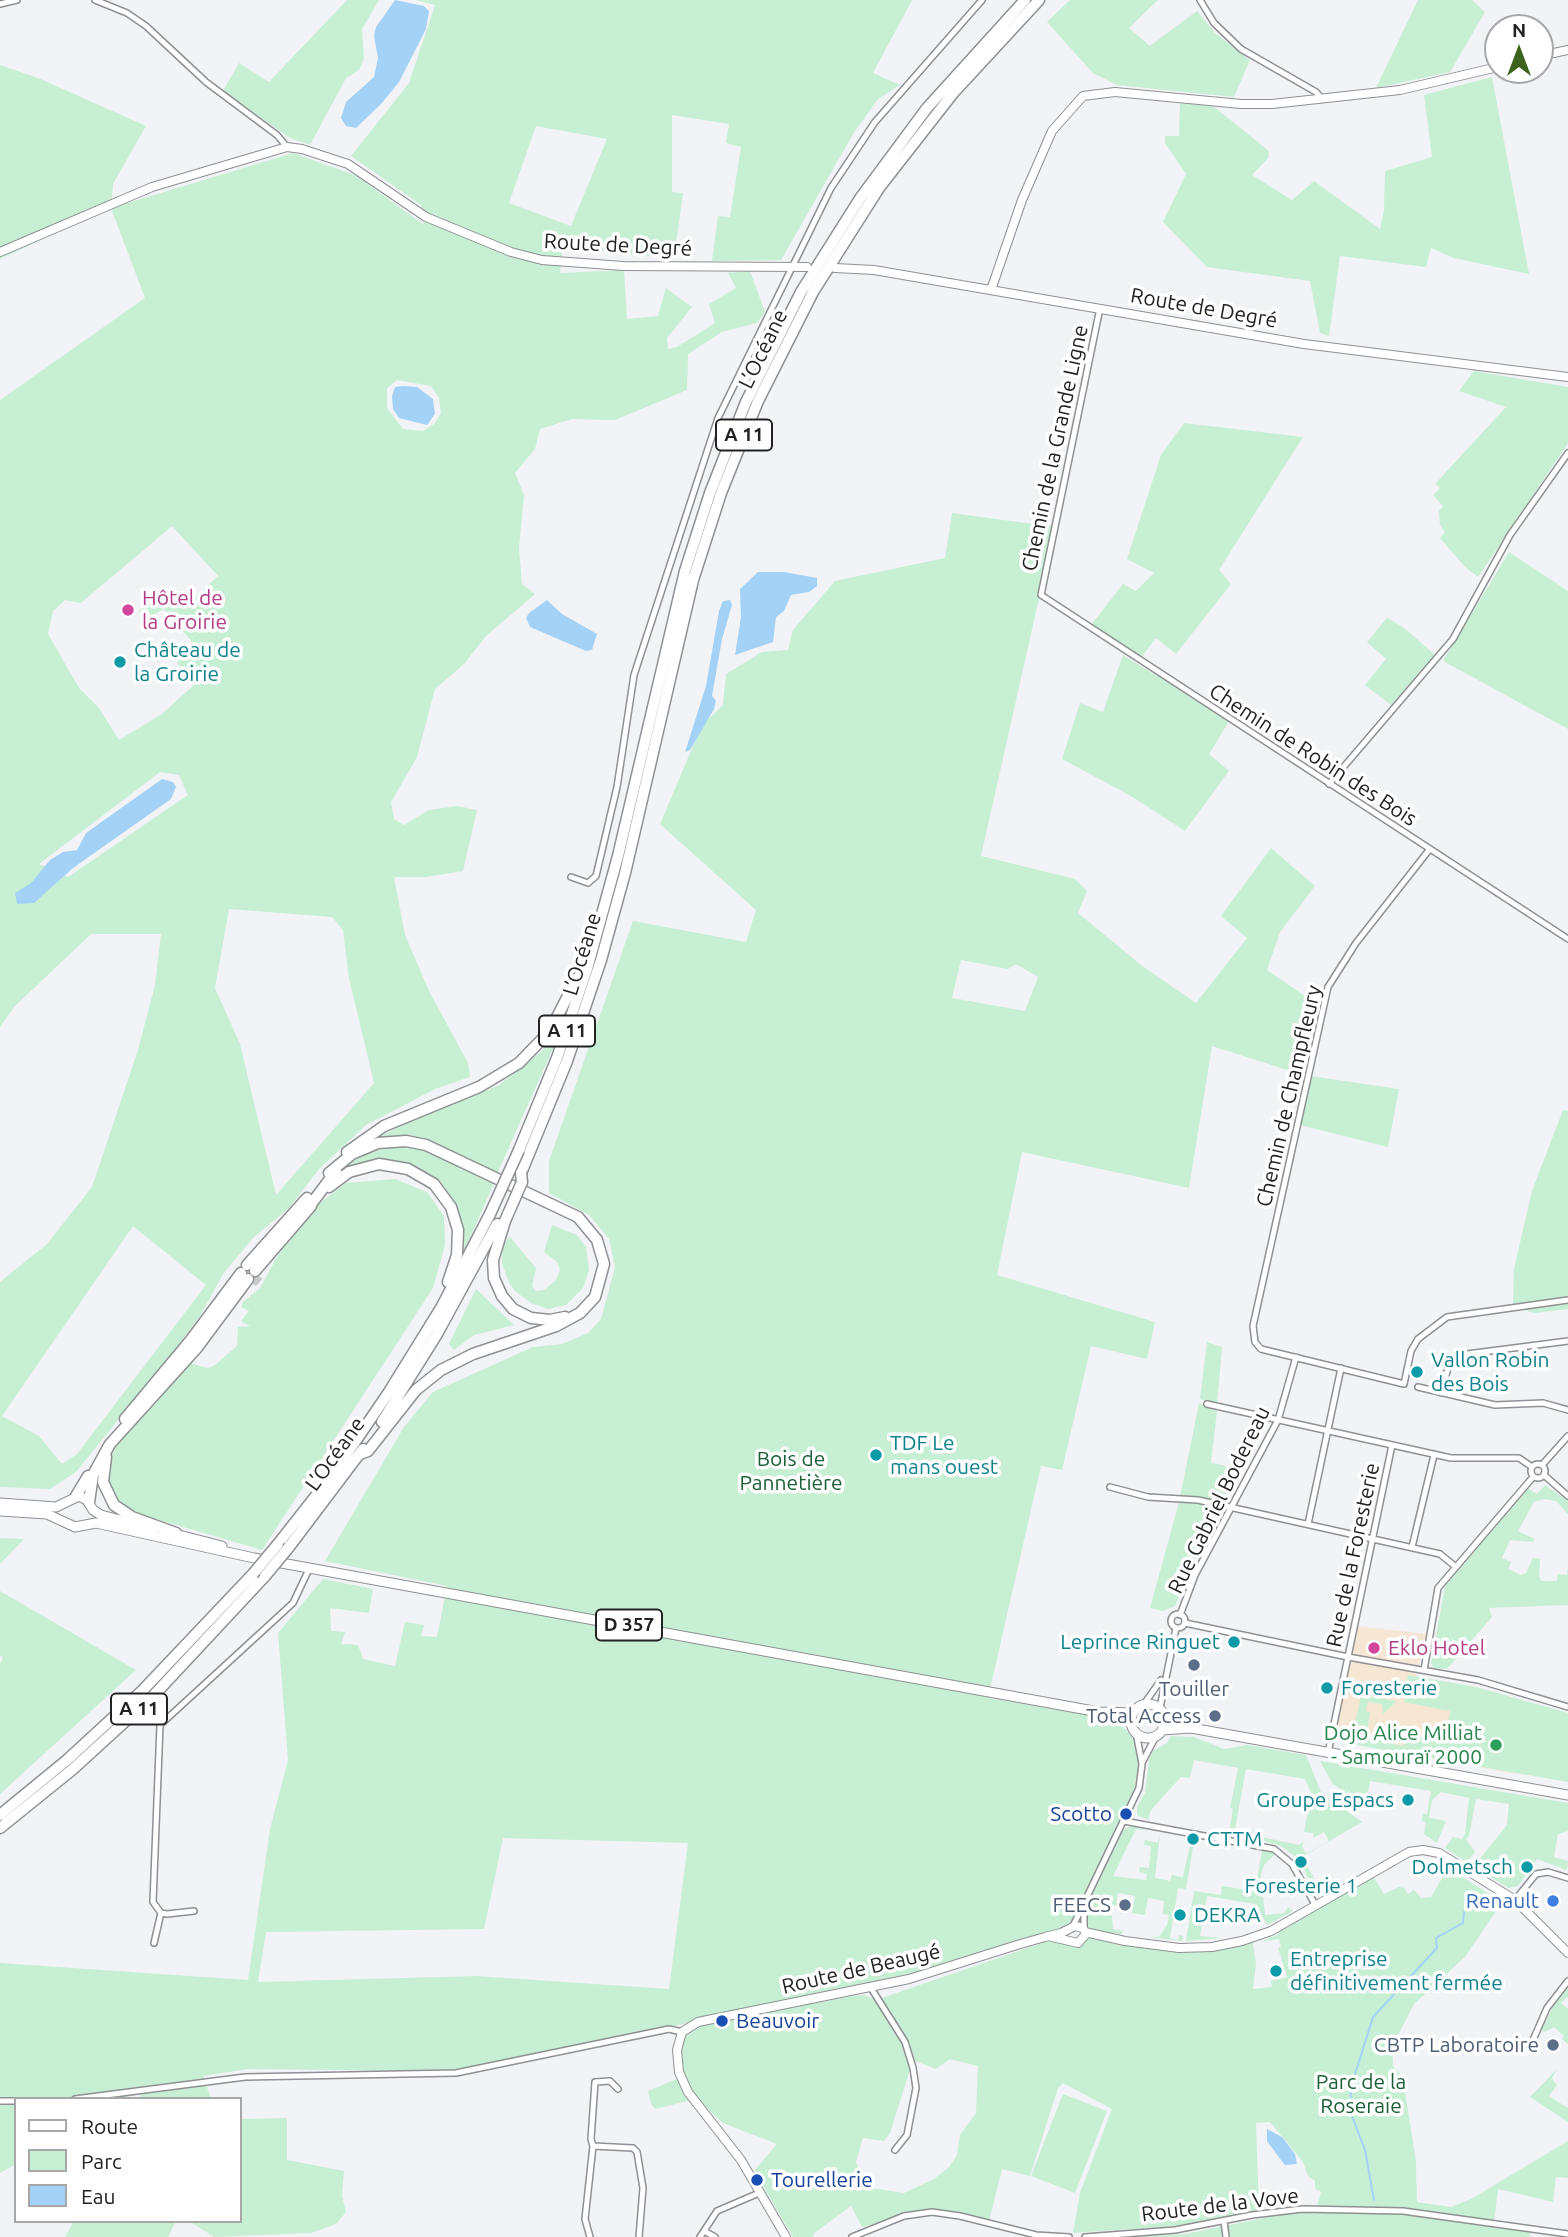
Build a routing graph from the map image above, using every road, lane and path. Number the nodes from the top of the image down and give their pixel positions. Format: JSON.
{"nodes":[{"id":1,"x":17,"y":0,"type":"edge"},
{"id":2,"x":95,"y":0,"type":"edge"},
{"id":3,"x":982,"y":0,"type":"edge"},
{"id":4,"x":1025,"y":0,"type":"edge"},
{"id":5,"x":1039,"y":0,"type":"edge"},
{"id":6,"x":1200,"y":0,"type":"edge"},
{"id":7,"x":0,"y":4,"type":"edge"},
{"id":8,"x":1484,"y":69,"type":"edge"},
{"id":9,"x":1322,"y":99,"type":"junction"},
{"id":10,"x":287,"y":147,"type":"junction"},
{"id":11,"x":0,"y":252,"type":"edge"},
{"id":12,"x":791,"y":266,"type":"junction"},
{"id":13,"x":807,"y":267,"type":"dead end"},
{"id":14,"x":835,"y":268,"type":"dead end"},
{"id":15,"x":991,"y":290,"type":"junction"},
{"id":16,"x":1100,"y":308,"type":"junction"},
{"id":17,"x":1568,"y":377,"type":"edge"},
{"id":18,"x":1568,"y":453,"type":"edge"},
{"id":19,"x":1041,"y":595,"type":"joint"},
{"id":20,"x":1329,"y":784,"type":"junction"},
{"id":21,"x":1429,"y":850,"type":"junction"},
{"id":22,"x":571,"y":877,"type":"dead end"},
{"id":23,"x":605,"y":908,"type":"junction"},
{"id":24,"x":1568,"y":939,"type":"edge"},
{"id":25,"x":524,"y":1152,"type":"junction"},
{"id":26,"x":329,"y":1172,"type":"junction"},
{"id":27,"x":306,"y":1210,"type":"junction"},
{"id":28,"x":498,"y":1217,"type":"junction"},
{"id":29,"x":285,"y":1230,"type":"junction"},
{"id":30,"x":1568,"y":1300,"type":"edge"},
{"id":31,"x":225,"y":1303,"type":"junction"},
{"id":32,"x":441,"y":1308,"type":"junction"},
{"id":33,"x":1568,"y":1341,"type":"edge"},
{"id":34,"x":1296,"y":1357,"type":"junction"},
{"id":35,"x":1341,"y":1368,"type":"junction"},
{"id":36,"x":1418,"y":1387,"type":"dead end"},
{"id":37,"x":1441,"y":1393,"type":"junction"},
{"id":38,"x":1207,"y":1404,"type":"dead end"},
{"id":39,"x":1568,"y":1410,"type":"edge"},
{"id":40,"x":1278,"y":1420,"type":"junction"},
{"id":41,"x":1328,"y":1431,"type":"junction"},
{"id":42,"x":1568,"y":1436,"type":"edge"},
{"id":43,"x":110,"y":1444,"type":"junction"},
{"id":44,"x":1392,"y":1446,"type":"junction"},
{"id":45,"x":360,"y":1454,"type":"junction"},
{"id":46,"x":1434,"y":1455,"type":"junction"},
{"id":47,"x":1542,"y":1465,"type":"junction"},
{"id":48,"x":1532,"y":1467,"type":"junction"},
{"id":49,"x":1544,"y":1475,"type":"junction"},
{"id":50,"x":1533,"y":1477,"type":"junction"},
{"id":51,"x":1110,"y":1487,"type":"dead end"},
{"id":52,"x":76,"y":1496,"type":"junction"},
{"id":53,"x":1568,"y":1496,"type":"edge"},
{"id":54,"x":0,"y":1503,"type":"edge"},
{"id":55,"x":64,"y":1503,"type":"junction"},
{"id":56,"x":91,"y":1506,"type":"junction"},
{"id":57,"x":1229,"y":1506,"type":"junction"},
{"id":58,"x":0,"y":1511,"type":"edge"},
{"id":59,"x":64,"y":1520,"type":"junction"},
{"id":60,"x":88,"y":1523,"type":"junction"},
{"id":61,"x":1308,"y":1524,"type":"junction"},
{"id":62,"x":176,"y":1533,"type":"junction"},
{"id":63,"x":1373,"y":1539,"type":"junction"},
{"id":64,"x":284,"y":1545,"type":"junction"},
{"id":65,"x":1412,"y":1548,"type":"junction"},
{"id":66,"x":274,"y":1560,"type":"junction"},
{"id":67,"x":310,"y":1567,"type":"junction"},
{"id":68,"x":1457,"y":1567,"type":"junction"},
{"id":69,"x":259,"y":1575,"type":"junction"},
{"id":70,"x":1180,"y":1615,"type":"junction"},
{"id":71,"x":1185,"y":1623,"type":"junction"},
{"id":72,"x":1176,"y":1628,"type":"junction"},
{"id":73,"x":1348,"y":1657,"type":"junction"},
{"id":74,"x":1424,"y":1670,"type":"junction"},
{"id":75,"x":1164,"y":1674,"type":"junction"},
{"id":76,"x":1144,"y":1704,"type":"junction"},
{"id":77,"x":1568,"y":1707,"type":"edge"},
{"id":78,"x":1099,"y":1712,"type":"junction"},
{"id":79,"x":1133,"y":1713,"type":"junction"},
{"id":80,"x":1162,"y":1713,"type":"junction"},
{"id":81,"x":1134,"y":1728,"type":"junction"},
{"id":82,"x":1191,"y":1728,"type":"junction"},
{"id":83,"x":1159,"y":1733,"type":"junction"},
{"id":84,"x":1328,"y":1753,"type":"junction"},
{"id":85,"x":1142,"y":1764,"type":"junction"},
{"id":86,"x":1568,"y":1795,"type":"edge"},
{"id":87,"x":0,"y":1815,"type":"edge"},
{"id":88,"x":1124,"y":1821,"type":"junction"},
{"id":89,"x":0,"y":1828,"type":"edge"},
{"id":90,"x":1568,"y":1878,"type":"edge"},
{"id":91,"x":1515,"y":1900,"type":"junction"},
{"id":92,"x":1084,"y":1903,"type":"junction"},
{"id":93,"x":1316,"y":1906,"type":"junction"},
{"id":94,"x":194,"y":1912,"type":"dead end"},
{"id":95,"x":161,"y":1913,"type":"junction"},
{"id":96,"x":1072,"y":1928,"type":"junction"},
{"id":97,"x":1084,"y":1934,"type":"junction"},
{"id":98,"x":1048,"y":1936,"type":"junction"},
{"id":99,"x":1071,"y":1940,"type":"junction"},
{"id":100,"x":154,"y":1943,"type":"dead end"},
{"id":101,"x":1568,"y":1953,"type":"edge"},
{"id":102,"x":1568,"y":1982,"type":"edge"},
{"id":103,"x":871,"y":1988,"type":"junction"},
{"id":104,"x":682,"y":2032,"type":"junction"},
{"id":105,"x":1533,"y":2040,"type":"dead end"},
{"id":106,"x":618,"y":2088,"type":"dead end"},
{"id":107,"x":91,"y":2097,"type":"edge"},
{"id":108,"x":593,"y":2146,"type":"junction"},
{"id":109,"x":895,"y":2150,"type":"dead end"},
{"id":110,"x":760,"y":2193,"type":"junction"},
{"id":111,"x":1224,"y":2221,"type":"junction"},
{"id":112,"x":702,"y":2234,"type":"edge"},
{"id":113,"x":1568,"y":2234,"type":"edge"},
{"id":114,"x":590,"y":2237,"type":"edge"},
{"id":115,"x":639,"y":2237,"type":"edge"},
{"id":116,"x":715,"y":2237,"type":"edge"},
{"id":117,"x":786,"y":2237,"type":"edge"},
{"id":118,"x":852,"y":2237,"type":"edge"},
{"id":119,"x":1069,"y":2237,"type":"edge"},
{"id":120,"x":1085,"y":2237,"type":"edge"},
{"id":121,"x":1226,"y":2237,"type":"edge"}],
"edges":[{"from":1,"to":7,"type":"street"},
{"from":2,"to":10,"type":"street"},
{"from":3,"to":12,"type":"street"},
{"from":4,"to":23,"type":"highway","name":"L’Océane","number":"A 11"},
{"from":5,"to":25,"type":"highway","name":"L’Océane","number":"A 11"},
{"from":6,"to":9,"type":"street"},
{"from":8,"to":9,"type":"street"},
{"from":9,"to":15,"type":"street"},
{"from":10,"to":11,"type":"street"},
{"from":10,"to":12,"type":"street","name":"Route de Degré"},
{"from":12,"to":13,"type":"street","name":"Route de Degré"},
{"from":12,"to":22,"type":"street"},
{"from":14,"to":15,"type":"street","name":"Route de Degré"},
{"from":15,"to":16,"type":"street","name":"Route de Degré"},
{"from":16,"to":17,"type":"street","name":"Route de Degré"},
{"from":16,"to":19,"type":"street","name":"Chemin de la Grande Ligne"},
{"from":18,"to":20,"type":"street"},
{"from":19,"to":20,"type":"street","name":"Chemin de Robin des Bois"},
{"from":20,"to":21,"type":"street","name":"Chemin de Robin des Bois"},
{"from":21,"to":24,"type":"street","name":"Chemin de Robin des Bois"},
{"from":21,"to":34,"type":"street","name":"Chemin de Champfleury"},
{"from":23,"to":25,"type":"highway","name":"L’Océane","number":"A 11"},
{"from":23,"to":26,"type":"highway"},
{"from":25,"to":28,"type":"highway","name":"L’Océane","number":"A 11","bridge":true},
{"from":25,"to":28,"type":"highway","name":"L’Océane","number":"A 11"},
{"from":26,"to":29,"type":"highway"},
{"from":26,"to":45,"type":"highway"},
{"from":27,"to":28,"type":"highway"},
{"from":27,"to":29,"type":"highway"},
{"from":27,"to":32,"type":"highway"},
{"from":28,"to":32,"type":"highway","name":"L’Océane","number":"A 11"},
{"from":28,"to":45,"type":"highway","name":"L’Océane","number":"A 11"},
{"from":29,"to":31,"type":"highway"},
{"from":30,"to":35,"type":"street"},
{"from":31,"to":43,"type":"highway"},
{"from":31,"to":52,"type":"highway"},
{"from":32,"to":64,"type":"highway","name":"L’Océane","number":"A 11"},
{"from":33,"to":37,"type":"street"},
{"from":34,"to":35,"type":"street"},
{"from":34,"to":40,"type":"street","name":"Rue Gabriel Bodereau"},
{"from":35,"to":41,"type":"street"},
{"from":36,"to":37,"type":"street"},
{"from":37,"to":39,"type":"street"},
{"from":38,"to":40,"type":"street"},
{"from":40,"to":41,"type":"street"},
{"from":40,"to":57,"type":"street","name":"Rue Gabriel Bodereau"},
{"from":41,"to":44,"type":"street"},
{"from":41,"to":61,"type":"street"},
{"from":42,"to":47,"type":"street"},
{"from":43,"to":56,"type":"highway"},
{"from":43,"to":62,"type":"highway"},
{"from":44,"to":46,"type":"street"},
{"from":44,"to":63,"type":"street","name":"Rue de la Foresterie"},
{"from":45,"to":64,"type":"highway","name":"L’Océane","number":"A 11"},
{"from":46,"to":48,"type":"street"},
{"from":46,"to":65,"type":"street"},
{"from":47,"to":48,"type":"street"},
{"from":47,"to":49,"type":"street"},
{"from":48,"to":50,"type":"street"},
{"from":49,"to":50,"type":"street"},
{"from":49,"to":53,"type":"street"},
{"from":50,"to":68,"type":"street"},
{"from":51,"to":57,"type":"street"},
{"from":52,"to":55,"type":"main road"},
{"from":52,"to":56,"type":"main road"},
{"from":54,"to":55,"type":"main road"},
{"from":55,"to":59,"type":"main road"},
{"from":56,"to":60,"type":"main road"},
{"from":56,"to":62,"type":"main road","number":"D 357"},
{"from":57,"to":61,"type":"street"},
{"from":57,"to":70,"type":"street","name":"Rue Gabriel Bodereau"},
{"from":58,"to":59,"type":"main road"},
{"from":59,"to":60,"type":"main road"},
{"from":60,"to":66,"type":"main road","number":"D 357"},
{"from":61,"to":63,"type":"street"},
{"from":62,"to":66,"type":"main road","number":"D 357"},
{"from":63,"to":65,"type":"street"},
{"from":63,"to":73,"type":"street","name":"Rue de la Foresterie"},
{"from":64,"to":69,"type":"highway","name":"L’Océane","number":"A 11","bridge":true},
{"from":65,"to":68,"type":"street"},
{"from":66,"to":67,"type":"main road","number":"D 357"},
{"from":67,"to":78,"type":"main road","number":"D 357"},
{"from":67,"to":95,"type":"street"},
{"from":68,"to":74,"type":"street"},
{"from":69,"to":87,"type":"highway","name":"L’Océane","number":"A 11"},
{"from":69,"to":89,"type":"highway","name":"L’Océane","number":"A 11"},
{"from":70,"to":71,"type":"street"},
{"from":70,"to":72,"type":"street","name":"Rue Gabriel Bodereau"},
{"from":71,"to":72,"type":"street"},
{"from":71,"to":73,"type":"street"},
{"from":72,"to":75,"type":"street"},
{"from":73,"to":74,"type":"street"},
{"from":73,"to":84,"type":"street","name":"Rue de la Foresterie"},
{"from":74,"to":77,"type":"street"},
{"from":75,"to":76,"type":"street"},
{"from":75,"to":80,"type":"street"},
{"from":76,"to":79,"type":"main road"},
{"from":76,"to":80,"type":"main road"},
{"from":78,"to":79,"type":"main road","number":"D 357"},
{"from":78,"to":81,"type":"main road","number":"D 357"},
{"from":79,"to":81,"type":"main road"},
{"from":80,"to":82,"type":"main road"},
{"from":80,"to":83,"type":"main road"},
{"from":81,"to":83,"type":"main road"},
{"from":81,"to":85,"type":"street"},
{"from":82,"to":83,"type":"main road"},
{"from":82,"to":84,"type":"main road"},
{"from":83,"to":85,"type":"street"},
{"from":84,"to":86,"type":"main road"},
{"from":85,"to":88,"type":"street"},
{"from":88,"to":92,"type":"street"},
{"from":88,"to":93,"type":"street"},
{"from":90,"to":91,"type":"street"},
{"from":91,"to":93,"type":"street"},
{"from":91,"to":101,"type":"street"},
{"from":92,"to":96,"type":"street"},
{"from":92,"to":97,"type":"street"},
{"from":93,"to":97,"type":"street"},
{"from":94,"to":95,"type":"street"},
{"from":95,"to":100,"type":"street"},
{"from":96,"to":97,"type":"street"},
{"from":96,"to":98,"type":"street","name":"Route de Beaugé"},
{"from":96,"to":99,"type":"street"},
{"from":97,"to":99,"type":"street","name":"Route de Beaugé"},
{"from":98,"to":99,"type":"street","name":"Route de Beaugé"},
{"from":98,"to":103,"type":"street","name":"Route de Beaugé"},
{"from":102,"to":105,"type":"street"},
{"from":103,"to":104,"type":"street","name":"Route de Beaugé"},
{"from":103,"to":109,"type":"street"},
{"from":104,"to":107,"type":"street"},
{"from":104,"to":110,"type":"street"},
{"from":106,"to":108,"type":"street"},
{"from":108,"to":114,"type":"street"},
{"from":108,"to":115,"type":"street"},
{"from":110,"to":112,"type":"street"},
{"from":110,"to":117,"type":"street"},
{"from":111,"to":113,"type":"street","name":"Route de la Vove"},
{"from":111,"to":120,"type":"street","name":"Route de la Vove"},
{"from":111,"to":121,"type":"street"},
{"from":112,"to":116,"type":"street"},
{"from":118,"to":119,"type":"street"}]}
